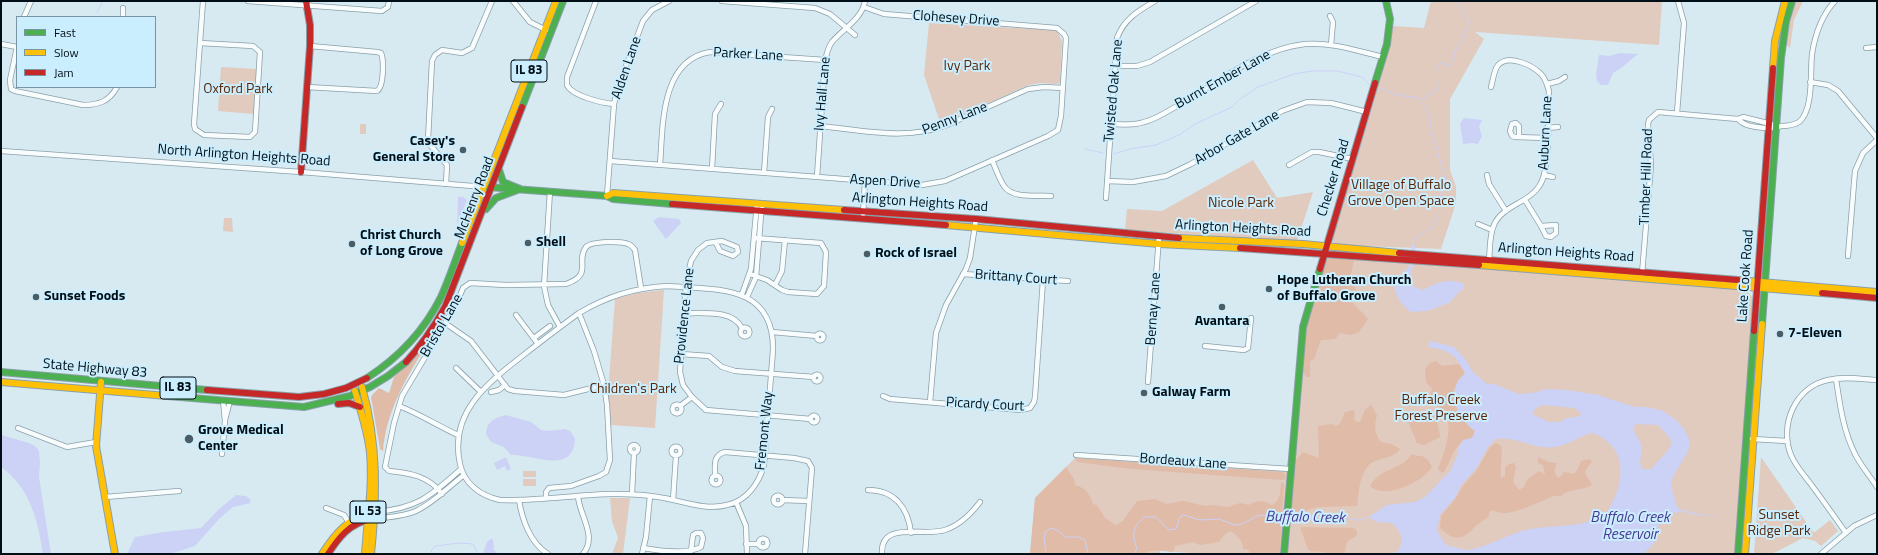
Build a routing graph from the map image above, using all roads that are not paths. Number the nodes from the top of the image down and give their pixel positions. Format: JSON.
{"nodes":[{"id":1,"x":32,"y":1,"type":"edge"},
{"id":2,"x":203,"y":1,"type":"edge"},
{"id":3,"x":248,"y":1,"type":"edge"},
{"id":4,"x":389,"y":1,"type":"edge"},
{"id":5,"x":492,"y":1,"type":"edge"},
{"id":6,"x":513,"y":1,"type":"edge"},
{"id":7,"x":556,"y":1,"type":"edge"},
{"id":8,"x":563,"y":1,"type":"edge"},
{"id":9,"x":596,"y":1,"type":"edge"},
{"id":10,"x":669,"y":1,"type":"edge"},
{"id":11,"x":722,"y":1,"type":"edge"},
{"id":12,"x":865,"y":1,"type":"edge"},
{"id":13,"x":1155,"y":1,"type":"edge"},
{"id":14,"x":1256,"y":1,"type":"edge"},
{"id":15,"x":1386,"y":1,"type":"edge"},
{"id":16,"x":1678,"y":1,"type":"edge"},
{"id":17,"x":1785,"y":1,"type":"edge"},
{"id":18,"x":1792,"y":1,"type":"edge"},
{"id":19,"x":1835,"y":1,"type":"edge"},
{"id":20,"x":307,"y":3,"type":"edge"},
{"id":21,"x":864,"y":7,"type":"junction"},
{"id":22,"x":123,"y":8,"type":"dead end"},
{"id":23,"x":24,"y":16,"type":"edge"},
{"id":24,"x":123,"y":16,"type":"edge"},
{"id":25,"x":1330,"y":16,"type":"dead end"},
{"id":26,"x":1048,"y":27,"type":"joint"},
{"id":27,"x":545,"y":29,"type":"junction"},
{"id":28,"x":846,"y":29,"type":"junction"},
{"id":29,"x":551,"y":32,"type":"junction"},
{"id":30,"x":854,"y":35,"type":"dead end"},
{"id":31,"x":200,"y":43,"type":"junction"},
{"id":32,"x":1,"y":44,"type":"edge"},
{"id":33,"x":1331,"y":45,"type":"junction"},
{"id":34,"x":310,"y":46,"type":"junction"},
{"id":35,"x":16,"y":47,"type":"edge"},
{"id":36,"x":1877,"y":47,"type":"edge"},
{"id":37,"x":1866,"y":48,"type":"dead end"},
{"id":38,"x":16,"y":52,"type":"edge"},
{"id":39,"x":1383,"y":57,"type":"junction"},
{"id":40,"x":825,"y":60,"type":"junction"},
{"id":41,"x":1115,"y":66,"type":"junction"},
{"id":42,"x":1565,"y":77,"type":"dead end"},
{"id":43,"x":1810,"y":82,"type":"junction"},
{"id":44,"x":1547,"y":84,"type":"junction"},
{"id":45,"x":1491,"y":86,"type":"dead end"},
{"id":46,"x":307,"y":87,"type":"junction"},
{"id":47,"x":116,"y":88,"type":"edge"},
{"id":48,"x":1063,"y":88,"type":"junction"},
{"id":49,"x":614,"y":104,"type":"junction"},
{"id":50,"x":720,"y":104,"type":"dead end"},
{"id":51,"x":772,"y":109,"type":"dead end"},
{"id":52,"x":1367,"y":112,"type":"junction"},
{"id":53,"x":1677,"y":113,"type":"junction"},
{"id":54,"x":1111,"y":124,"type":"junction"},
{"id":55,"x":820,"y":126,"type":"junction"},
{"id":56,"x":1771,"y":126,"type":"junction"},
{"id":57,"x":1558,"y":127,"type":"dead end"},
{"id":58,"x":1548,"y":128,"type":"junction"},
{"id":59,"x":1519,"y":137,"type":"dead end"},
{"id":60,"x":1547,"y":138,"type":"junction"},
{"id":61,"x":1877,"y":139,"type":"edge"},
{"id":62,"x":1,"y":151,"type":"edge"},
{"id":63,"x":1353,"y":159,"type":"junction"},
{"id":64,"x":992,"y":160,"type":"junction"},
{"id":65,"x":610,"y":161,"type":"junction"},
{"id":66,"x":660,"y":165,"type":"junction"},
{"id":67,"x":1289,"y":165,"type":"dead end"},
{"id":68,"x":712,"y":169,"type":"junction"},
{"id":69,"x":499,"y":170,"type":"junction"},
{"id":70,"x":301,"y":172,"type":"junction"},
{"id":71,"x":764,"y":173,"type":"junction"},
{"id":72,"x":1487,"y":175,"type":"dead end"},
{"id":73,"x":1544,"y":175,"type":"junction"},
{"id":74,"x":817,"y":177,"type":"junction"},
{"id":75,"x":1553,"y":177,"type":"dead end"},
{"id":76,"x":1107,"y":181,"type":"junction"},
{"id":77,"x":865,"y":182,"type":"junction"},
{"id":78,"x":446,"y":184,"type":"junction"},
{"id":79,"x":485,"y":187,"type":"junction"},
{"id":80,"x":492,"y":188,"type":"junction"},
{"id":81,"x":520,"y":189,"type":"junction"},
{"id":82,"x":550,"y":191,"type":"junction"},
{"id":83,"x":607,"y":196,"type":"junction"},
{"id":84,"x":1051,"y":196,"type":"dead end"},
{"id":85,"x":1106,"y":198,"type":"dead end"},
{"id":86,"x":1525,"y":200,"type":"junction"},
{"id":87,"x":760,"y":203,"type":"junction"},
{"id":88,"x":759,"y":210,"type":"junction"},
{"id":89,"x":863,"y":211,"type":"junction"},
{"id":90,"x":1506,"y":211,"type":"junction"},
{"id":91,"x":482,"y":214,"type":"junction"},
{"id":92,"x":922,"y":215,"type":"junction"},
{"id":93,"x":863,"y":218,"type":"junction"},
{"id":94,"x":976,"y":219,"type":"junction"},
{"id":95,"x":897,"y":221,"type":"junction"},
{"id":96,"x":1478,"y":224,"type":"dead end"},
{"id":97,"x":1542,"y":226,"type":"dead end"},
{"id":98,"x":975,"y":227,"type":"junction"},
{"id":99,"x":1492,"y":230,"type":"junction"},
{"id":100,"x":1159,"y":237,"type":"junction"},
{"id":101,"x":757,"y":238,"type":"junction"},
{"id":102,"x":784,"y":240,"type":"junction"},
{"id":103,"x":716,"y":243,"type":"junction"},
{"id":104,"x":1158,"y":244,"type":"junction"},
{"id":105,"x":1327,"y":246,"type":"junction"},
{"id":106,"x":1325,"y":253,"type":"junction"},
{"id":107,"x":1404,"y":256,"type":"junction"},
{"id":108,"x":1848,"y":256,"type":"dead end"},
{"id":109,"x":1489,"y":263,"type":"junction"},
{"id":110,"x":750,"y":274,"type":"junction"},
{"id":111,"x":963,"y":274,"type":"junction"},
{"id":112,"x":1642,"y":274,"type":"junction"},
{"id":113,"x":756,"y":277,"type":"junction"},
{"id":114,"x":1043,"y":280,"type":"junction"},
{"id":115,"x":1068,"y":281,"type":"dead end"},
{"id":116,"x":544,"y":284,"type":"junction"},
{"id":117,"x":775,"y":285,"type":"junction"},
{"id":118,"x":1761,"y":286,"type":"junction"},
{"id":119,"x":686,"y":287,"type":"junction"},
{"id":120,"x":641,"y":288,"type":"junction"},
{"id":121,"x":1877,"y":292,"type":"edge"},
{"id":122,"x":742,"y":294,"type":"junction"},
{"id":123,"x":748,"y":298,"type":"junction"},
{"id":124,"x":1877,"y":298,"type":"edge"},
{"id":125,"x":579,"y":313,"type":"junction"},
{"id":126,"x":684,"y":313,"type":"junction"},
{"id":127,"x":516,"y":315,"type":"dead end"},
{"id":128,"x":1252,"y":318,"type":"dead end"},
{"id":129,"x":445,"y":323,"type":"junction"},
{"id":130,"x":550,"y":326,"type":"dead end"},
{"id":131,"x":560,"y":327,"type":"junction"},
{"id":132,"x":742,"y":328,"type":"dead end"},
{"id":133,"x":772,"y":332,"type":"junction"},
{"id":134,"x":817,"y":336,"type":"dead end"},
{"id":135,"x":534,"y":338,"type":"junction"},
{"id":136,"x":538,"y":344,"type":"junction"},
{"id":137,"x":1205,"y":346,"type":"dead end"},
{"id":138,"x":681,"y":354,"type":"junction"},
{"id":139,"x":456,"y":368,"type":"dead end"},
{"id":140,"x":1,"y":372,"type":"edge"},
{"id":141,"x":770,"y":374,"type":"junction"},
{"id":142,"x":497,"y":375,"type":"junction"},
{"id":143,"x":814,"y":377,"type":"dead end"},
{"id":144,"x":1836,"y":379,"type":"junction"},
{"id":145,"x":1877,"y":380,"type":"edge"},
{"id":146,"x":1,"y":382,"type":"edge"},
{"id":147,"x":101,"y":382,"type":"junction"},
{"id":148,"x":1148,"y":382,"type":"dead end"},
{"id":149,"x":360,"y":383,"type":"junction"},
{"id":150,"x":354,"y":385,"type":"junction"},
{"id":151,"x":505,"y":385,"type":"junction"},
{"id":152,"x":604,"y":385,"type":"junction"},
{"id":153,"x":373,"y":386,"type":"junction"},
{"id":154,"x":100,"y":391,"type":"junction"},
{"id":155,"x":363,"y":391,"type":"junction"},
{"id":156,"x":481,"y":392,"type":"junction"},
{"id":157,"x":491,"y":392,"type":"dead end"},
{"id":158,"x":356,"y":394,"type":"junction"},
{"id":159,"x":883,"y":396,"type":"dead end"},
{"id":160,"x":692,"y":397,"type":"junction"},
{"id":161,"x":223,"y":400,"type":"junction"},
{"id":162,"x":230,"y":401,"type":"junction"},
{"id":163,"x":930,"y":402,"type":"junction"},
{"id":164,"x":330,"y":403,"type":"junction"},
{"id":165,"x":366,"y":405,"type":"junction"},
{"id":166,"x":399,"y":406,"type":"junction"},
{"id":167,"x":680,"y":406,"type":"dead end"},
{"id":168,"x":360,"y":407,"type":"junction"},
{"id":169,"x":768,"y":415,"type":"junction"},
{"id":170,"x":811,"y":418,"type":"dead end"},
{"id":171,"x":225,"y":421,"type":"junction"},
{"id":172,"x":18,"y":428,"type":"dead end"},
{"id":173,"x":458,"y":435,"type":"junction"},
{"id":174,"x":1749,"y":439,"type":"junction"},
{"id":175,"x":1787,"y":441,"type":"junction"},
{"id":176,"x":96,"y":442,"type":"junction"},
{"id":177,"x":634,"y":452,"type":"dead end"},
{"id":178,"x":222,"y":454,"type":"dead end"},
{"id":179,"x":765,"y":455,"type":"junction"},
{"id":180,"x":1076,"y":455,"type":"dead end"},
{"id":181,"x":676,"y":456,"type":"dead end"},
{"id":182,"x":461,"y":469,"type":"junction"},
{"id":183,"x":1290,"y":469,"type":"junction"},
{"id":184,"x":464,"y":475,"type":"junction"},
{"id":185,"x":715,"y":476,"type":"dead end"},
{"id":186,"x":1877,"y":487,"type":"edge"},
{"id":187,"x":439,"y":489,"type":"junction"},
{"id":188,"x":868,"y":490,"type":"dead end"},
{"id":189,"x":179,"y":491,"type":"dead end"},
{"id":190,"x":442,"y":494,"type":"junction"},
{"id":191,"x":632,"y":494,"type":"junction"},
{"id":192,"x":105,"y":496,"type":"junction"},
{"id":193,"x":578,"y":496,"type":"junction"},
{"id":194,"x":650,"y":496,"type":"junction"},
{"id":195,"x":546,"y":498,"type":"junction"},
{"id":196,"x":519,"y":500,"type":"junction"},
{"id":197,"x":673,"y":500,"type":"junction"},
{"id":198,"x":782,"y":500,"type":"dead end"},
{"id":199,"x":809,"y":501,"type":"junction"},
{"id":200,"x":736,"y":502,"type":"junction"},
{"id":201,"x":980,"y":502,"type":"dead end"},
{"id":202,"x":414,"y":504,"type":"junction"},
{"id":203,"x":326,"y":508,"type":"dead end"},
{"id":204,"x":415,"y":511,"type":"junction"},
{"id":205,"x":371,"y":512,"type":"junction"},
{"id":206,"x":1877,"y":515,"type":"edge"},
{"id":207,"x":370,"y":519,"type":"junction"},
{"id":208,"x":349,"y":524,"type":"junction"},
{"id":209,"x":1846,"y":532,"type":"junction"},
{"id":210,"x":911,"y":533,"type":"junction"},
{"id":211,"x":746,"y":544,"type":"junction"},
{"id":212,"x":758,"y":544,"type":"dead end"},
{"id":213,"x":643,"y":548,"type":"junction"},
{"id":214,"x":691,"y":551,"type":"dead end"},
{"id":215,"x":115,"y":554,"type":"edge"},
{"id":216,"x":322,"y":554,"type":"edge"},
{"id":217,"x":328,"y":554,"type":"edge"},
{"id":218,"x":366,"y":554,"type":"edge"},
{"id":219,"x":371,"y":554,"type":"edge"},
{"id":220,"x":548,"y":554,"type":"edge"},
{"id":221,"x":583,"y":554,"type":"edge"},
{"id":222,"x":642,"y":554,"type":"edge"},
{"id":223,"x":747,"y":554,"type":"edge"},
{"id":224,"x":805,"y":554,"type":"edge"},
{"id":225,"x":882,"y":554,"type":"edge"},
{"id":226,"x":1284,"y":554,"type":"edge"},
{"id":227,"x":1738,"y":554,"type":"edge"},
{"id":228,"x":1745,"y":554,"type":"edge"},
{"id":229,"x":1821,"y":554,"type":"edge"}],
"edges":[{"from":1,"to":23,"type":"street"},
{"from":2,"to":31,"type":"street"},
{"from":3,"to":20,"type":"street"},
{"from":4,"to":20,"type":"street"},
{"from":5,"to":78,"type":"street"},
{"from":6,"to":27,"type":"street"},
{"from":7,"to":27,"type":"main road","name":"McHenry Road","number":"IL 83"},
{"from":8,"to":29,"type":"main road","name":"McHenry Road","number":"IL 83"},
{"from":9,"to":49,"type":"street"},
{"from":10,"to":49,"type":"street","name":"Alden Lane"},
{"from":11,"to":28,"type":"street"},
{"from":12,"to":21,"type":"street","name":"Ivy Hall Lane"},
{"from":13,"to":41,"type":"street","name":"Twisted Oak Lane"},
{"from":14,"to":41,"type":"street"},
{"from":15,"to":39,"type":"main road","name":"Checker Road"},
{"from":16,"to":53,"type":"street"},
{"from":17,"to":56,"type":"main road","name":"Lake Cook Road"},
{"from":18,"to":56,"type":"main road","name":"Lake Cook Road"},
{"from":19,"to":43,"type":"street"},
{"from":20,"to":34,"type":"main road"},
{"from":21,"to":26,"type":"street","name":"Clohesey Drive"},
{"from":21,"to":28,"type":"street","name":"Ivy Hall Lane"},
{"from":22,"to":24,"type":"street"},
{"from":25,"to":33,"type":"street"},
{"from":26,"to":48,"type":"street","name":"Aspen Drive"},
{"from":27,"to":29,"type":"street"},
{"from":27,"to":79,"type":"main road","name":"McHenry Road","number":"IL 83"},
{"from":28,"to":30,"type":"street"},
{"from":28,"to":40,"type":"street","name":"Ivy Hall Lane"},
{"from":29,"to":69,"type":"main road","name":"McHenry Road","number":"IL 83"},
{"from":31,"to":31,"type":"street"},
{"from":32,"to":35,"type":"street"},
{"from":33,"to":39,"type":"street","name":"Burnt Ember Lane"},
{"from":33,"to":54,"type":"street","name":"Burnt Ember Lane"},
{"from":34,"to":46,"type":"main road"},
{"from":34,"to":46,"type":"street"},
{"from":36,"to":37,"type":"street"},
{"from":38,"to":47,"type":"street"},
{"from":39,"to":52,"type":"main road","name":"Checker Road"},
{"from":40,"to":55,"type":"street","name":"Ivy Hall Lane"},
{"from":40,"to":66,"type":"street","name":"Parker Lane"},
{"from":41,"to":54,"type":"street","name":"Twisted Oak Lane"},
{"from":42,"to":44,"type":"street"},
{"from":43,"to":56,"type":"street"},
{"from":43,"to":61,"type":"street"},
{"from":44,"to":45,"type":"street","name":"Auburn Lane"},
{"from":44,"to":58,"type":"street","name":"Auburn Lane"},
{"from":46,"to":70,"type":"main road"},
{"from":48,"to":55,"type":"street","name":"Penny Lane"},
{"from":48,"to":64,"type":"street","name":"Aspen Drive"},
{"from":49,"to":65,"type":"street","name":"Alden Lane"},
{"from":50,"to":68,"type":"street"},
{"from":51,"to":71,"type":"street"},
{"from":52,"to":63,"type":"main road","name":"Checker Road"},
{"from":52,"to":76,"type":"street","name":"Arbor Gate Lane"},
{"from":53,"to":56,"type":"street","name":"Timber Hill Road"},
{"from":53,"to":112,"type":"street","name":"Timber Hill Road"},
{"from":54,"to":76,"type":"street","name":"Twisted Oak Lane"},
{"from":55,"to":74,"type":"street","name":"Ivy Hall Lane"},
{"from":56,"to":118,"type":"main road","name":"Lake Cook Road"},
{"from":57,"to":58,"type":"street"},
{"from":58,"to":60,"type":"street","name":"Auburn Lane"},
{"from":59,"to":60,"type":"street"},
{"from":60,"to":73,"type":"street","name":"Auburn Lane"},
{"from":61,"to":108,"type":"street"},
{"from":62,"to":70,"type":"street","name":"North Arlington Heights Road"},
{"from":63,"to":67,"type":"street"},
{"from":63,"to":105,"type":"main road","name":"Checker Road"},
{"from":64,"to":77,"type":"street","name":"Aspen Drive"},
{"from":64,"to":84,"type":"street"},
{"from":65,"to":66,"type":"street","name":"Aspen Drive"},
{"from":65,"to":83,"type":"street","name":"Alden Lane"},
{"from":66,"to":68,"type":"street","name":"Aspen Drive"},
{"from":68,"to":71,"type":"street","name":"Aspen Drive"},
{"from":69,"to":80,"type":"main road","name":"McHenry Road","number":"IL 83"},
{"from":69,"to":81,"type":"main road"},
{"from":70,"to":78,"type":"street","name":"North Arlington Heights Road"},
{"from":71,"to":74,"type":"street","name":"Aspen Drive"},
{"from":72,"to":90,"type":"street"},
{"from":73,"to":75,"type":"street"},
{"from":73,"to":86,"type":"street","name":"Auburn Lane"},
{"from":74,"to":77,"type":"street","name":"Aspen Drive"},
{"from":76,"to":85,"type":"street","name":"Twisted Oak Lane"},
{"from":77,"to":89,"type":"street"},
{"from":78,"to":79,"type":"street","name":"North Arlington Heights Road"},
{"from":79,"to":80,"type":"main road","name":"Arlington Heights Road"},
{"from":79,"to":149,"type":"main road","name":"McHenry Road","number":"IL 83"},
{"from":80,"to":81,"type":"main road","name":"Arlington Heights Road"},
{"from":80,"to":91,"type":"main road","name":"McHenry Road","number":"IL 83"},
{"from":81,"to":82,"type":"main road","name":"Arlington Heights Road"},
{"from":81,"to":91,"type":"main road"},
{"from":82,"to":83,"type":"main road","name":"Arlington Heights Road"},
{"from":82,"to":116,"type":"street"},
{"from":83,"to":87,"type":"main road","name":"Arlington Heights Road"},
{"from":83,"to":88,"type":"main road","name":"Arlington Heights Road"},
{"from":86,"to":90,"type":"street","name":"Auburn Lane"},
{"from":86,"to":97,"type":"street"},
{"from":87,"to":88,"type":"street"},
{"from":87,"to":89,"type":"main road","name":"Arlington Heights Road"},
{"from":88,"to":93,"type":"main road","name":"Arlington Heights Road"},
{"from":88,"to":101,"type":"street"},
{"from":89,"to":92,"type":"main road","name":"Arlington Heights Road"},
{"from":89,"to":93,"type":"street"},
{"from":90,"to":99,"type":"street","name":"Auburn Lane"},
{"from":91,"to":153,"type":"main road","name":"McHenry Road","number":"IL 83"},
{"from":92,"to":94,"type":"main road","name":"Arlington Heights Road"},
{"from":92,"to":95,"type":"main road"},
{"from":93,"to":95,"type":"main road","name":"Arlington Heights Road"},
{"from":94,"to":98,"type":"street"},
{"from":94,"to":100,"type":"main road","name":"Arlington Heights Road"},
{"from":95,"to":98,"type":"main road","name":"Arlington Heights Road"},
{"from":96,"to":99,"type":"street"},
{"from":98,"to":104,"type":"main road","name":"Arlington Heights Road"},
{"from":98,"to":111,"type":"street"},
{"from":99,"to":109,"type":"street","name":"Auburn Lane"},
{"from":100,"to":104,"type":"street","name":"Bernay Lane"},
{"from":100,"to":105,"type":"main road","name":"Arlington Heights Road"},
{"from":101,"to":102,"type":"street"},
{"from":101,"to":110,"type":"street"},
{"from":101,"to":113,"type":"street"},
{"from":102,"to":117,"type":"street"},
{"from":102,"to":117,"type":"street"},
{"from":103,"to":103,"type":"street"},
{"from":103,"to":119,"type":"street","name":"Providence Lane"},
{"from":104,"to":106,"type":"main road","name":"Arlington Heights Road"},
{"from":104,"to":148,"type":"street","name":"Bernay Lane"},
{"from":105,"to":106,"type":"main road","name":"Checker Road"},
{"from":105,"to":107,"type":"main road","name":"Arlington Heights Road"},
{"from":106,"to":107,"type":"main road","name":"Arlington Heights Road"},
{"from":106,"to":183,"type":"main road","name":"Checker Road"},
{"from":107,"to":109,"type":"main road","name":"Arlington Heights Road"},
{"from":109,"to":112,"type":"main road","name":"Arlington Heights Road"},
{"from":110,"to":113,"type":"street"},
{"from":110,"to":122,"type":"street"},
{"from":111,"to":114,"type":"street","name":"Brittany Court"},
{"from":111,"to":163,"type":"street"},
{"from":112,"to":118,"type":"main road","name":"Arlington Heights Road"},
{"from":113,"to":117,"type":"street"},
{"from":113,"to":123,"type":"street"},
{"from":114,"to":115,"type":"street","name":"Brittany Court"},
{"from":114,"to":163,"type":"street","name":"Picardy Court"},
{"from":116,"to":120,"type":"street","name":"Bristol Lane"},
{"from":116,"to":129,"type":"street","name":"Bristol Lane"},
{"from":116,"to":131,"type":"street"},
{"from":118,"to":121,"type":"main road","name":"Arlington Heights Road"},
{"from":118,"to":124,"type":"main road"},
{"from":118,"to":174,"type":"main road","name":"Lake Cook Road"},
{"from":119,"to":120,"type":"street","name":"Fremont Way"},
{"from":119,"to":122,"type":"street","name":"Fremont Way"},
{"from":119,"to":126,"type":"street","name":"Providence Lane"},
{"from":120,"to":125,"type":"street","name":"Fremont Way"},
{"from":122,"to":123,"type":"street","name":"Fremont Way"},
{"from":123,"to":133,"type":"street","name":"Fremont Way"},
{"from":125,"to":131,"type":"street","name":"Fremont Way"},
{"from":125,"to":152,"type":"street"},
{"from":126,"to":132,"type":"street"},
{"from":126,"to":138,"type":"street","name":"Providence Lane"},
{"from":127,"to":135,"type":"street"},
{"from":128,"to":137,"type":"street"},
{"from":129,"to":142,"type":"street"},
{"from":129,"to":166,"type":"street","name":"Bristol Lane"},
{"from":130,"to":135,"type":"street"},
{"from":131,"to":136,"type":"street","name":"Fremont Way"},
{"from":133,"to":134,"type":"street"},
{"from":133,"to":141,"type":"street","name":"Fremont Way"},
{"from":135,"to":136,"type":"street"},
{"from":136,"to":142,"type":"street","name":"Fremont Way"},
{"from":138,"to":141,"type":"street"},
{"from":138,"to":160,"type":"street","name":"Providence Lane"},
{"from":139,"to":156,"type":"street"},
{"from":140,"to":147,"type":"main road","name":"State Highway 83","number":"IL 83"},
{"from":141,"to":143,"type":"street"},
{"from":141,"to":169,"type":"street","name":"Fremont Way"},
{"from":142,"to":151,"type":"street"},
{"from":142,"to":156,"type":"street","name":"Fremont Way"},
{"from":144,"to":145,"type":"street"},
{"from":144,"to":175,"type":"street"},
{"from":144,"to":186,"type":"street"},
{"from":146,"to":154,"type":"main road","name":"State Highway 83","number":"IL 83"},
{"from":147,"to":150,"type":"main road","name":"State Highway 83","number":"IL 83"},
{"from":147,"to":154,"type":"main road"},
{"from":149,"to":150,"type":"main road","name":"McHenry Road","number":"IL 83"},
{"from":149,"to":155,"type":"main road","number":"IL 53"},
{"from":150,"to":158,"type":"main road","number":"IL 53"},
{"from":151,"to":152,"type":"street"},
{"from":151,"to":157,"type":"street"},
{"from":152,"to":195,"type":"street"},
{"from":153,"to":155,"type":"main road","name":"McHenry Road","number":"IL 83"},
{"from":153,"to":165,"type":"main road"},
{"from":154,"to":161,"type":"main road","name":"State Highway 83","number":"IL 83"},
{"from":154,"to":176,"type":"main road"},
{"from":155,"to":158,"type":"main road","name":"McHenry Road","number":"IL 83"},
{"from":155,"to":165,"type":"main road","number":"IL 53"},
{"from":156,"to":173,"type":"street","name":"Fremont Way"},
{"from":158,"to":164,"type":"main road","number":"IL 83"},
{"from":158,"to":168,"type":"main road","number":"IL 53"},
{"from":159,"to":163,"type":"street","name":"Picardy Court"},
{"from":160,"to":167,"type":"street"},
{"from":160,"to":169,"type":"street","name":"Providence Lane"},
{"from":161,"to":162,"type":"main road","name":"State Highway 83","number":"IL 83"},
{"from":161,"to":171,"type":"street"},
{"from":162,"to":164,"type":"main road","name":"State Highway 83","number":"IL 83"},
{"from":162,"to":171,"type":"street"},
{"from":164,"to":168,"type":"main road"},
{"from":165,"to":205,"type":"main road","number":"IL 53"},
{"from":166,"to":173,"type":"street"},
{"from":166,"to":187,"type":"street","name":"Bristol Lane"},
{"from":168,"to":205,"type":"main road","number":"IL 53"},
{"from":169,"to":170,"type":"street","name":"Providence Lane"},
{"from":169,"to":179,"type":"street","name":"Fremont Way"},
{"from":171,"to":178,"type":"street"},
{"from":172,"to":176,"type":"street"},
{"from":173,"to":182,"type":"street","name":"Fremont Way"},
{"from":174,"to":175,"type":"street"},
{"from":174,"to":227,"type":"main road","name":"Lake Cook Road"},
{"from":174,"to":228,"type":"main road","name":"Lake Cook Road"},
{"from":175,"to":209,"type":"street"},
{"from":176,"to":192,"type":"main road"},
{"from":177,"to":191,"type":"street"},
{"from":179,"to":185,"type":"street"},
{"from":179,"to":199,"type":"street"},
{"from":179,"to":200,"type":"street","name":"Fremont Way"},
{"from":180,"to":183,"type":"street","name":"Bordeaux Lane"},
{"from":181,"to":197,"type":"street"},
{"from":182,"to":184,"type":"street","name":"Fremont Way"},
{"from":182,"to":187,"type":"street"},
{"from":183,"to":226,"type":"main road","name":"Checker Road"},
{"from":184,"to":190,"type":"street"},
{"from":184,"to":196,"type":"street","name":"Fremont Way"},
{"from":187,"to":190,"type":"street"},
{"from":187,"to":202,"type":"street"},
{"from":188,"to":210,"type":"street"},
{"from":189,"to":192,"type":"street"},
{"from":190,"to":204,"type":"street"},
{"from":191,"to":193,"type":"street","name":"Fremont Way"},
{"from":191,"to":194,"type":"street","name":"Fremont Way"},
{"from":192,"to":215,"type":"main road"},
{"from":193,"to":195,"type":"street","name":"Fremont Way"},
{"from":193,"to":221,"type":"street"},
{"from":194,"to":197,"type":"street","name":"Fremont Way"},
{"from":194,"to":213,"type":"street"},
{"from":195,"to":196,"type":"street","name":"Fremont Way"},
{"from":196,"to":220,"type":"street"},
{"from":197,"to":200,"type":"street","name":"Fremont Way"},
{"from":198,"to":199,"type":"street"},
{"from":199,"to":224,"type":"street"},
{"from":200,"to":211,"type":"street"},
{"from":201,"to":210,"type":"street"},
{"from":202,"to":204,"type":"street"},
{"from":202,"to":205,"type":"street"},
{"from":203,"to":208,"type":"street"},
{"from":204,"to":207,"type":"street"},
{"from":205,"to":207,"type":"main road","number":"IL 53"},
{"from":205,"to":208,"type":"main road"},
{"from":206,"to":209,"type":"street"},
{"from":207,"to":208,"type":"main road"},
{"from":207,"to":218,"type":"main road","number":"IL 53"},
{"from":207,"to":219,"type":"main road","number":"IL 53"},
{"from":208,"to":216,"type":"main road"},
{"from":208,"to":217,"type":"main road"},
{"from":209,"to":229,"type":"street"},
{"from":210,"to":225,"type":"street"},
{"from":211,"to":212,"type":"street"},
{"from":211,"to":223,"type":"street"},
{"from":213,"to":214,"type":"street"},
{"from":213,"to":222,"type":"street"}]}
